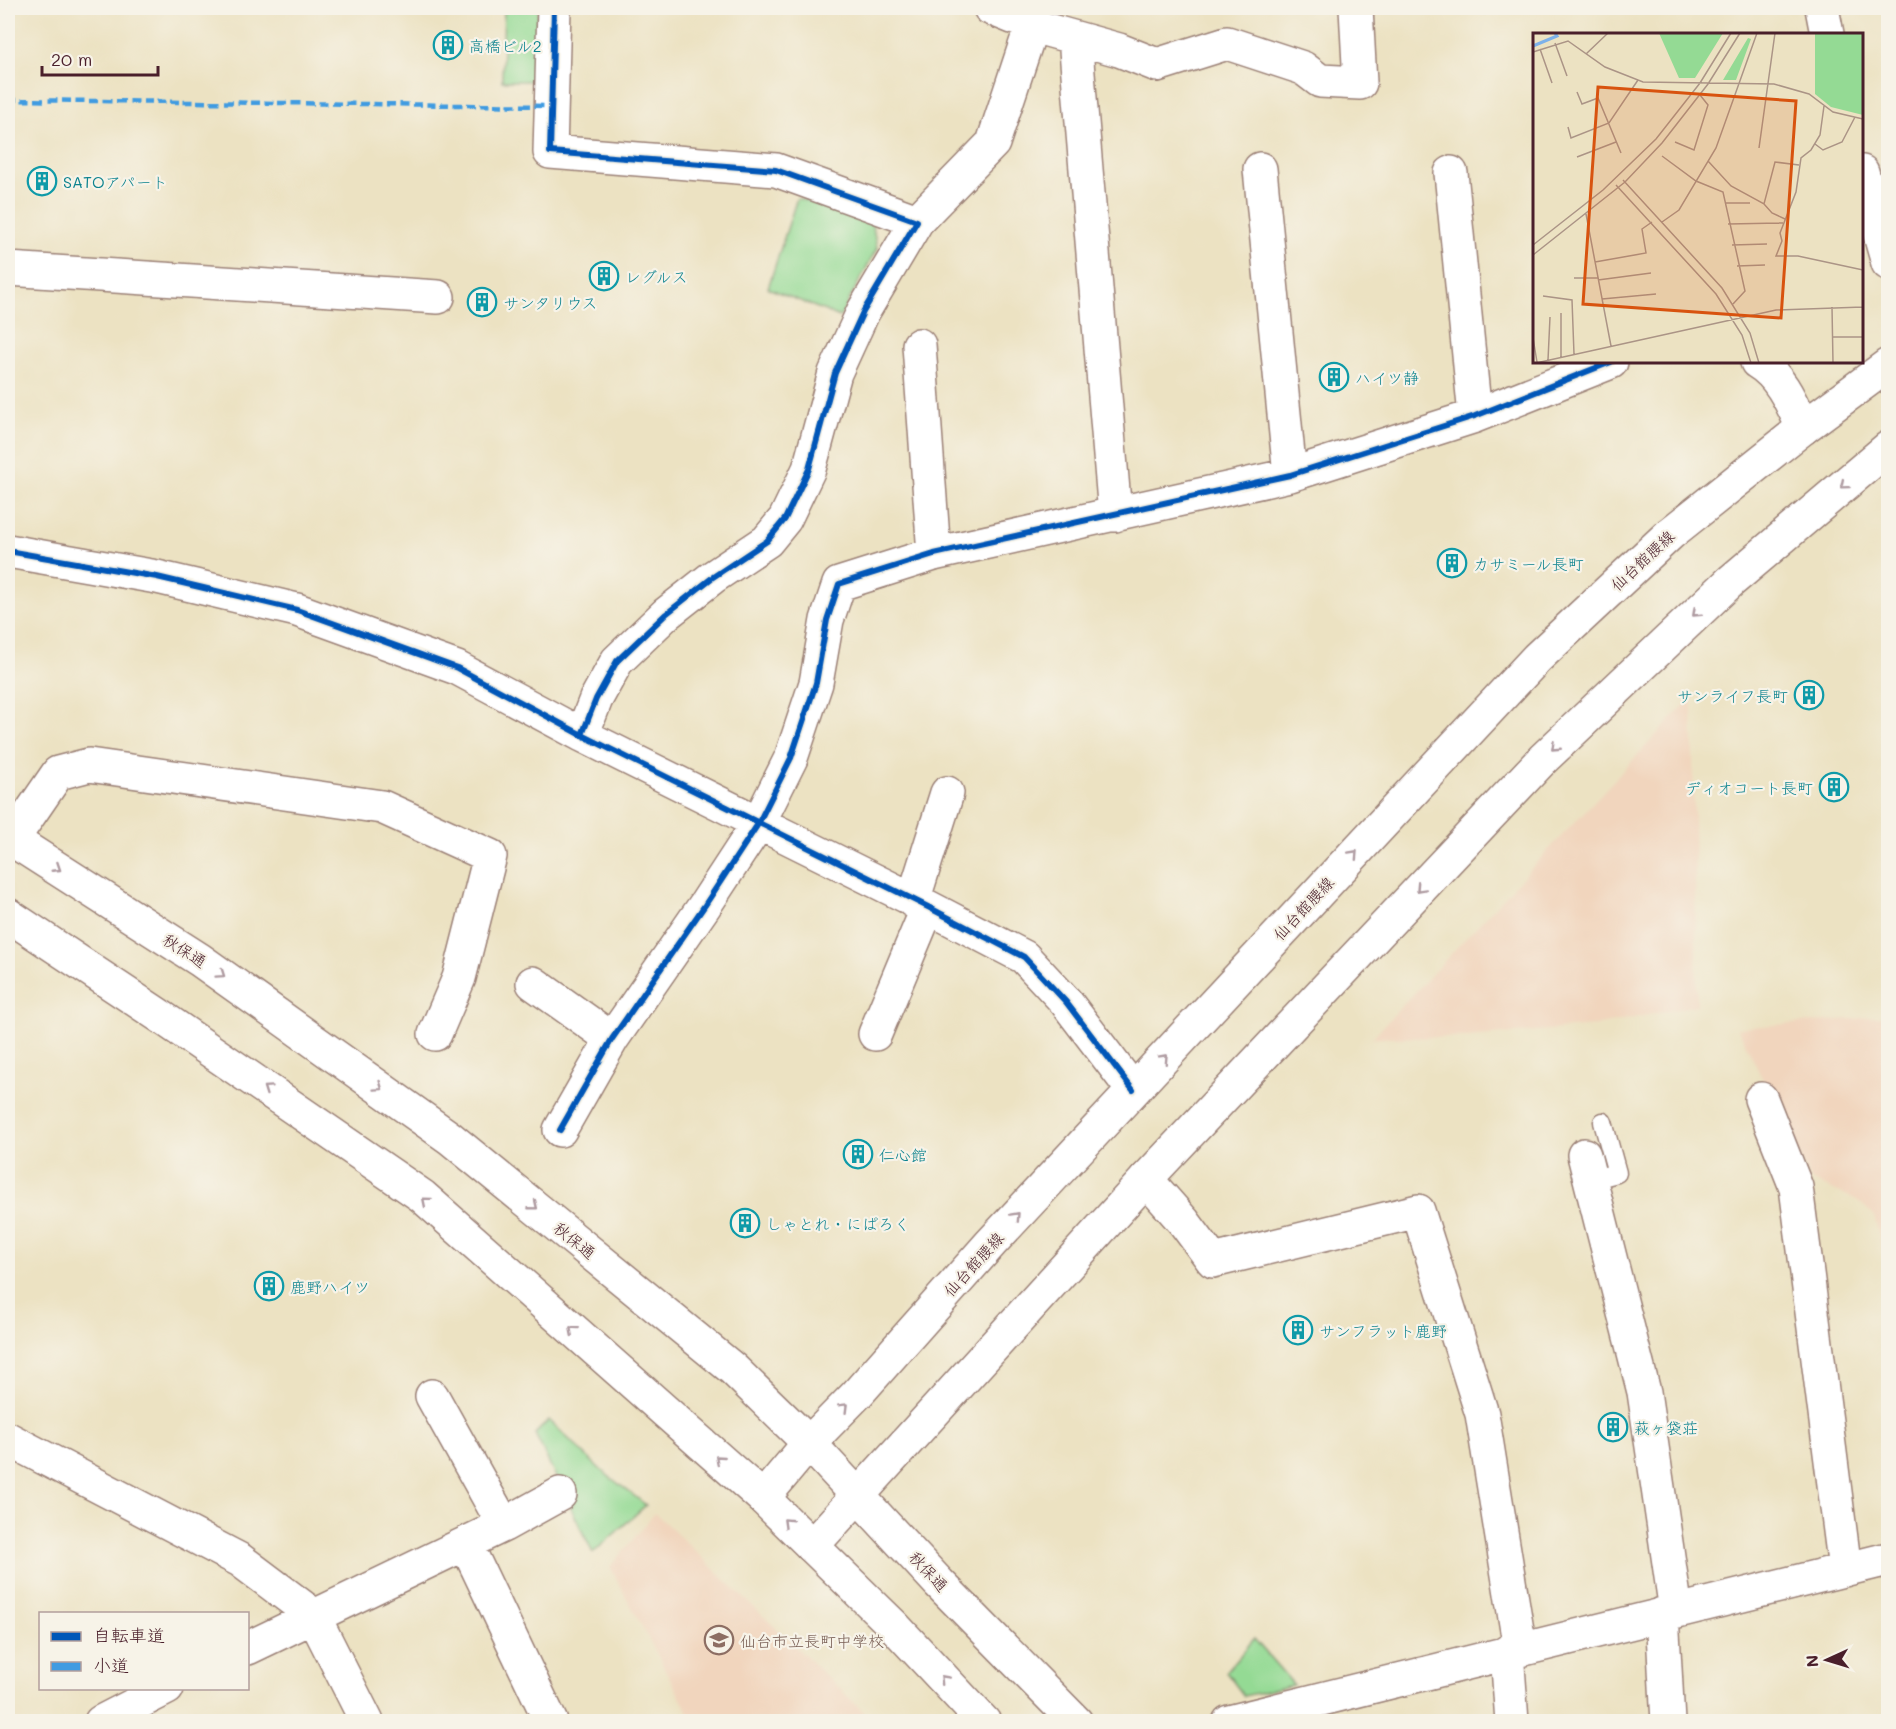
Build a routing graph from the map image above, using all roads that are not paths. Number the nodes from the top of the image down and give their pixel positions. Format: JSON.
{"nodes":[{"id":1,"x":554,"y":8,"type":"edge"},
{"id":2,"x":990,"y":8,"type":"edge"},
{"id":3,"x":1356,"y":8,"type":"edge"},
{"id":4,"x":1822,"y":8,"type":"edge"},
{"id":5,"x":1032,"y":26,"type":"junction"},
{"id":6,"x":1827,"y":33,"type":"edge"},
{"id":7,"x":1076,"y":38,"type":"junction"},
{"id":8,"x":1260,"y":169,"type":"dead end"},
{"id":9,"x":1450,"y":173,"type":"dead end"},
{"id":10,"x":1863,"y":176,"type":"edge"},
{"id":11,"x":917,"y":221,"type":"junction"},
{"id":12,"x":1888,"y":263,"type":"edge"},
{"id":13,"x":8,"y":269,"type":"edge"},
{"id":14,"x":438,"y":297,"type":"dead end"},
{"id":15,"x":919,"y":345,"type":"dead end"},
{"id":16,"x":1608,"y":363,"type":"edge"},
{"id":17,"x":1759,"y":363,"type":"edge"},
{"id":18,"x":1888,"y":364,"type":"edge"},
{"id":19,"x":1474,"y":416,"type":"junction"},
{"id":20,"x":1803,"y":428,"type":"junction"},
{"id":21,"x":1888,"y":448,"type":"edge"},
{"id":22,"x":1290,"y":475,"type":"junction"},
{"id":23,"x":1115,"y":515,"type":"junction"},
{"id":24,"x":8,"y":551,"type":"edge"},
{"id":25,"x":934,"y":554,"type":"junction"},
{"id":26,"x":582,"y":735,"type":"junction"},
{"id":27,"x":947,"y":793,"type":"dead end"},
{"id":28,"x":759,"y":824,"type":"junction"},
{"id":29,"x":10,"y":838,"type":"edge"},
{"id":30,"x":921,"y":904,"type":"junction"},
{"id":31,"x":8,"y":915,"type":"edge"},
{"id":32,"x":533,"y":983,"type":"dead end"},
{"id":33,"x":435,"y":1034,"type":"dead end"},
{"id":34,"x":875,"y":1034,"type":"dead end"},
{"id":35,"x":612,"y":1040,"type":"junction"},
{"id":36,"x":1133,"y":1090,"type":"junction"},
{"id":37,"x":1761,"y":1099,"type":"dead end"},
{"id":38,"x":1603,"y":1122,"type":"dead end"},
{"id":39,"x":560,"y":1130,"type":"dead end"},
{"id":40,"x":1587,"y":1167,"type":"joint"},
{"id":41,"x":1146,"y":1179,"type":"junction"},
{"id":42,"x":432,"y":1396,"type":"dead end"},
{"id":43,"x":8,"y":1439,"type":"edge"},
{"id":44,"x":809,"y":1443,"type":"junction"},
{"id":45,"x":560,"y":1494,"type":"dead end"},
{"id":46,"x":858,"y":1496,"type":"junction"},
{"id":47,"x":763,"y":1498,"type":"junction"},
{"id":48,"x":504,"y":1525,"type":"junction"},
{"id":49,"x":466,"y":1544,"type":"junction"},
{"id":50,"x":812,"y":1546,"type":"junction"},
{"id":51,"x":1888,"y":1559,"type":"edge"},
{"id":52,"x":1845,"y":1570,"type":"junction"},
{"id":53,"x":1669,"y":1613,"type":"junction"},
{"id":54,"x":313,"y":1615,"type":"junction"},
{"id":55,"x":249,"y":1647,"type":"edge"},
{"id":56,"x":1513,"y":1650,"type":"junction"},
{"id":57,"x":165,"y":1690,"type":"edge"},
{"id":58,"x":101,"y":1722,"type":"edge"},
{"id":59,"x":367,"y":1722,"type":"edge"},
{"id":60,"x":551,"y":1722,"type":"edge"},
{"id":61,"x":984,"y":1722,"type":"edge"},
{"id":62,"x":1076,"y":1722,"type":"edge"},
{"id":63,"x":1229,"y":1722,"type":"edge"},
{"id":64,"x":1512,"y":1722,"type":"edge"},
{"id":65,"x":1668,"y":1722,"type":"edge"}],
"edges":[{"from":1,"to":11,"type":"main road"},
{"from":2,"to":5,"type":"main road"},
{"from":3,"to":7,"type":"main road"},
{"from":4,"to":6,"type":"main road"},
{"from":5,"to":7,"type":"main road"},
{"from":5,"to":11,"type":"main road"},
{"from":7,"to":23,"type":"main road"},
{"from":8,"to":22,"type":"main road"},
{"from":9,"to":19,"type":"main road"},
{"from":10,"to":12,"type":"main road"},
{"from":11,"to":26,"type":"main road"},
{"from":13,"to":14,"type":"main road"},
{"from":15,"to":25,"type":"main road"},
{"from":16,"to":19,"type":"main road"},
{"from":17,"to":20,"type":"main road"},
{"from":18,"to":20,"type":"main road","name":"仙台館腰線"},
{"from":19,"to":22,"type":"main road"},
{"from":36,"to":20,"type":"main road","name":"仙台館腰線","one_way":true},
{"from":21,"to":41,"type":"main road","one_way":true},
{"from":22,"to":23,"type":"main road"},
{"from":23,"to":25,"type":"main road"},
{"from":24,"to":26,"type":"main road"},
{"from":25,"to":28,"type":"main road"},
{"from":26,"to":28,"type":"main road"},
{"from":27,"to":30,"type":"main road"},
{"from":28,"to":30,"type":"main road"},
{"from":28,"to":35,"type":"main road"},
{"from":29,"to":33,"type":"main road"},
{"from":29,"to":44,"type":"main road","name":"秋保通","one_way":true},
{"from":30,"to":34,"type":"main road"},
{"from":30,"to":36,"type":"main road"},
{"from":47,"to":31,"type":"main road","one_way":true},
{"from":32,"to":35,"type":"main road"},
{"from":35,"to":39,"type":"main road"},
{"from":44,"to":36,"type":"main road","name":"仙台館腰線","one_way":true},
{"from":37,"to":52,"type":"main road"},
{"from":38,"to":40,"type":"lane"},
{"from":40,"to":53,"type":"main road"},
{"from":41,"to":46,"type":"main road"},
{"from":41,"to":56,"type":"main road"},
{"from":42,"to":48,"type":"main road"},
{"from":43,"to":54,"type":"main road"},
{"from":44,"to":46,"type":"main road","name":"秋保通"},
{"from":44,"to":47,"type":"main road","name":"仙台館腰線"},
{"from":45,"to":48,"type":"main road"},
{"from":46,"to":50,"type":"main road"},
{"from":46,"to":62,"type":"main road","name":"秋保通"},
{"from":50,"to":47,"type":"main road","one_way":true},
{"from":48,"to":49,"type":"main road"},
{"from":49,"to":54,"type":"main road"},
{"from":49,"to":60,"type":"main road"},
{"from":61,"to":50,"type":"main road","one_way":true},
{"from":51,"to":52,"type":"main road"},
{"from":52,"to":53,"type":"main road"},
{"from":53,"to":56,"type":"main road"},
{"from":53,"to":65,"type":"main road"},
{"from":54,"to":55,"type":"main road"},
{"from":54,"to":59,"type":"main road"},
{"from":56,"to":63,"type":"main road"},
{"from":56,"to":64,"type":"main road"},
{"from":57,"to":58,"type":"main road"}]}
